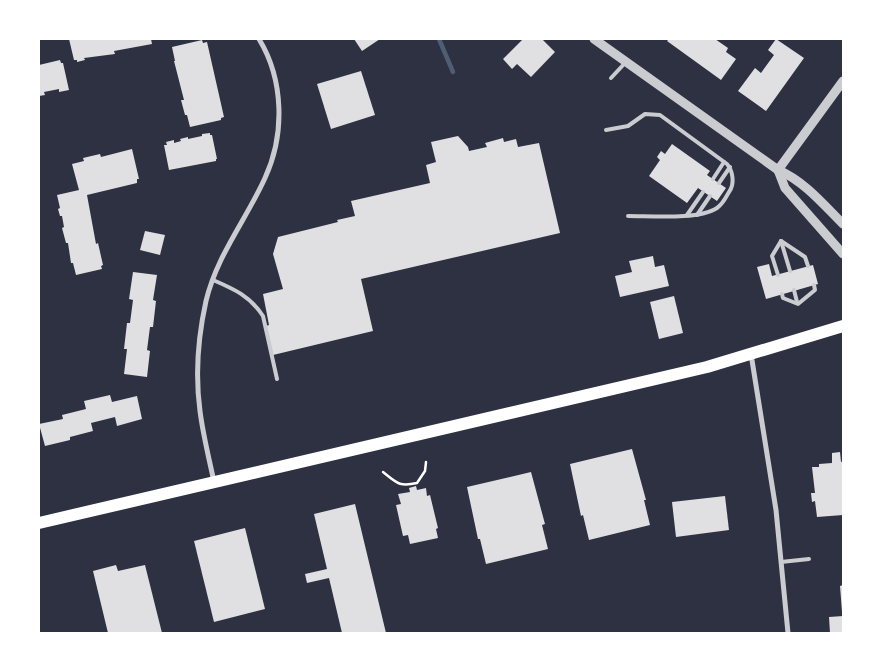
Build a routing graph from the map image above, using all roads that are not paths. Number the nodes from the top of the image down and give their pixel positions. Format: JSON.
{"nodes":[{"id":1,"x":259,"y":39,"type":"edge"},
{"id":2,"x":594,"y":39,"type":"edge"},
{"id":3,"x":626,"y":62,"type":"junction"},
{"id":4,"x":611,"y":78,"type":"dead end"},
{"id":5,"x":843,"y":81,"type":"edge"},
{"id":6,"x":606,"y":130,"type":"dead end"},
{"id":7,"x":724,"y":162,"type":"junction"},
{"id":8,"x":730,"y":167,"type":"junction"},
{"id":9,"x":778,"y":170,"type":"junction"},
{"id":10,"x":713,"y":179,"type":"dead end"},
{"id":11,"x":719,"y":183,"type":"dead end"},
{"id":12,"x":704,"y":192,"type":"dead end"},
{"id":13,"x":710,"y":196,"type":"dead end"},
{"id":14,"x":687,"y":215,"type":"junction"},
{"id":15,"x":697,"y":215,"type":"junction"},
{"id":16,"x":628,"y":216,"type":"dead end"},
{"id":17,"x":843,"y":224,"type":"edge"},
{"id":18,"x":781,"y":241,"type":"junction"},
{"id":19,"x":843,"y":254,"type":"edge"},
{"id":20,"x":808,"y":266,"type":"dead end"},
{"id":21,"x":790,"y":271,"type":"dead end"},
{"id":22,"x":778,"y":275,"type":"dead end"},
{"id":23,"x":213,"y":280,"type":"junction"},
{"id":24,"x":814,"y":285,"type":"dead end"},
{"id":25,"x":794,"y":290,"type":"dead end"},
{"id":26,"x":782,"y":294,"type":"dead end"},
{"id":27,"x":797,"y":302,"type":"dead end"},
{"id":28,"x":843,"y":326,"type":"edge"},
{"id":29,"x":751,"y":354,"type":"junction"},
{"id":30,"x":277,"y":379,"type":"dead end"},
{"id":31,"x":214,"y":482,"type":"junction"},
{"id":32,"x":39,"y":523,"type":"edge"},
{"id":33,"x":809,"y":560,"type":"dead end"},
{"id":34,"x":781,"y":562,"type":"junction"},
{"id":35,"x":788,"y":633,"type":"edge"}],
"edges":[{"from":1,"to":23,"type":"street"},
{"from":2,"to":3,"type":"street"},
{"from":3,"to":4,"type":"lane"},
{"from":3,"to":9,"type":"street"},
{"from":5,"to":9,"type":"street"},
{"from":6,"to":7,"type":"lane"},
{"from":7,"to":8,"type":"lane"},
{"from":7,"to":10,"type":"lane"},
{"from":8,"to":11,"type":"lane"},
{"from":8,"to":15,"type":"lane"},
{"from":9,"to":17,"type":"street"},
{"from":9,"to":19,"type":"street"},
{"from":12,"to":14,"type":"lane"},
{"from":13,"to":15,"type":"lane"},
{"from":14,"to":15,"type":"lane"},
{"from":14,"to":16,"type":"lane"},
{"from":18,"to":20,"type":"lane"},
{"from":18,"to":21,"type":"lane"},
{"from":18,"to":22,"type":"lane"},
{"from":23,"to":30,"type":"lane"},
{"from":23,"to":31,"type":"street"},
{"from":24,"to":26,"type":"lane"},
{"from":25,"to":27,"type":"lane"},
{"from":28,"to":29,"type":"main road"},
{"from":29,"to":31,"type":"main road"},
{"from":29,"to":34,"type":"street"},
{"from":31,"to":32,"type":"main road"},
{"from":33,"to":34,"type":"lane"},
{"from":34,"to":35,"type":"street"}]}
